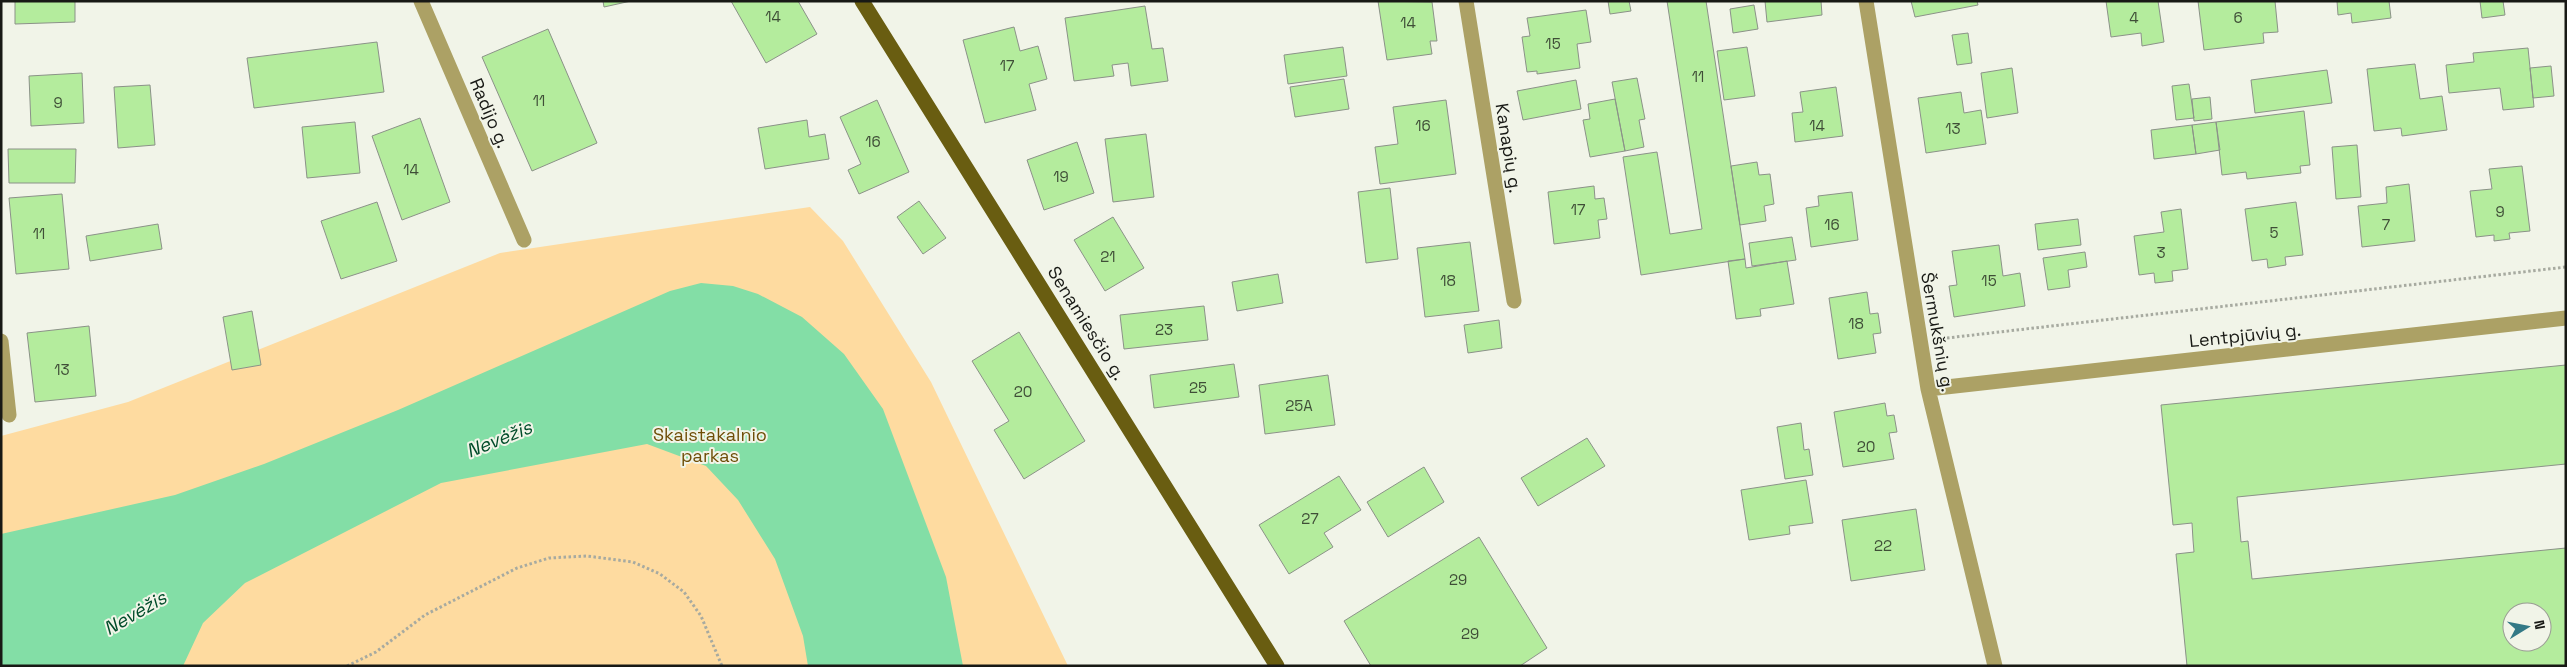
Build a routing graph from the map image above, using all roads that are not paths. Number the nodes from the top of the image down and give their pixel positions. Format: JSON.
{"nodes":[{"id":1,"x":421,"y":1,"type":"edge"},
{"id":2,"x":862,"y":1,"type":"edge"},
{"id":3,"x":1466,"y":1,"type":"edge"},
{"id":4,"x":1866,"y":1,"type":"edge"},
{"id":5,"x":524,"y":240,"type":"dead end"},
{"id":6,"x":1514,"y":301,"type":"dead end"},
{"id":7,"x":2566,"y":318,"type":"edge"},
{"id":8,"x":1,"y":341,"type":"edge"},
{"id":9,"x":1928,"y":389,"type":"junction"},
{"id":10,"x":9,"y":415,"type":"dead end"},
{"id":11,"x":1277,"y":666,"type":"edge"},
{"id":12,"x":1995,"y":666,"type":"edge"}],
"edges":[{"from":1,"to":5,"type":"street","name":"Radijo g."},
{"from":2,"to":11,"type":"main road","name":"Senamiesčio g."},
{"from":3,"to":6,"type":"street","name":"Kanapių g."},
{"from":4,"to":9,"type":"street","name":"Šermukšnių g."},
{"from":7,"to":9,"type":"street","name":"Lentpjūvių g."},
{"from":8,"to":10,"type":"street"},
{"from":9,"to":12,"type":"street","name":"Šermukšnių g."}]}
